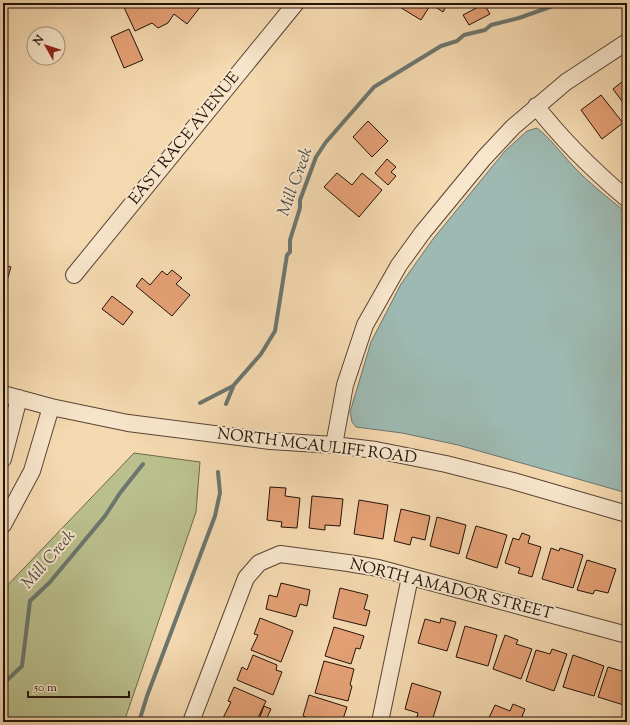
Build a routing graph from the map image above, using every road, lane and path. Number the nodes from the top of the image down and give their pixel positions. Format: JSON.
{"nodes":[{"id":1,"x":296,"y":3,"type":"edge"},
{"id":2,"x":627,"y":42,"type":"edge"},
{"id":3,"x":536,"y":106,"type":"junction"},
{"id":4,"x":627,"y":199,"type":"edge"},
{"id":5,"x":74,"y":275,"type":"dead end"},
{"id":6,"x":3,"y":394,"type":"edge"},
{"id":7,"x":19,"y":398,"type":"junction"},
{"id":8,"x":51,"y":407,"type":"junction"},
{"id":9,"x":334,"y":445,"type":"junction"},
{"id":10,"x":3,"y":459,"type":"edge"},
{"id":11,"x":627,"y":514,"type":"edge"},
{"id":12,"x":3,"y":525,"type":"edge"},
{"id":13,"x":410,"y":577,"type":"junction"},
{"id":14,"x":627,"y":635,"type":"edge"},
{"id":15,"x":191,"y":722,"type":"edge"},
{"id":16,"x":380,"y":722,"type":"edge"}],
"edges":[{"from":1,"to":5,"type":"street","name":"EAST RACE AVENUE"},
{"from":2,"to":3,"type":"street"},
{"from":3,"to":4,"type":"street"},
{"from":3,"to":9,"type":"street"},
{"from":6,"to":7,"type":"street","name":"NORTH MCAULIFF ROAD"},
{"from":7,"to":8,"type":"street","name":"NORTH MCAULIFF ROAD"},
{"from":7,"to":10,"type":"street"},
{"from":8,"to":9,"type":"street","name":"NORTH MCAULIFF ROAD"},
{"from":8,"to":12,"type":"street"},
{"from":9,"to":11,"type":"street","name":"NORTH MCAULIFF ROAD"},
{"from":13,"to":14,"type":"street","name":"NORTH AMADOR STREET"},
{"from":13,"to":15,"type":"street","name":"NORTH AMADOR STREET"},
{"from":13,"to":16,"type":"street"}]}
